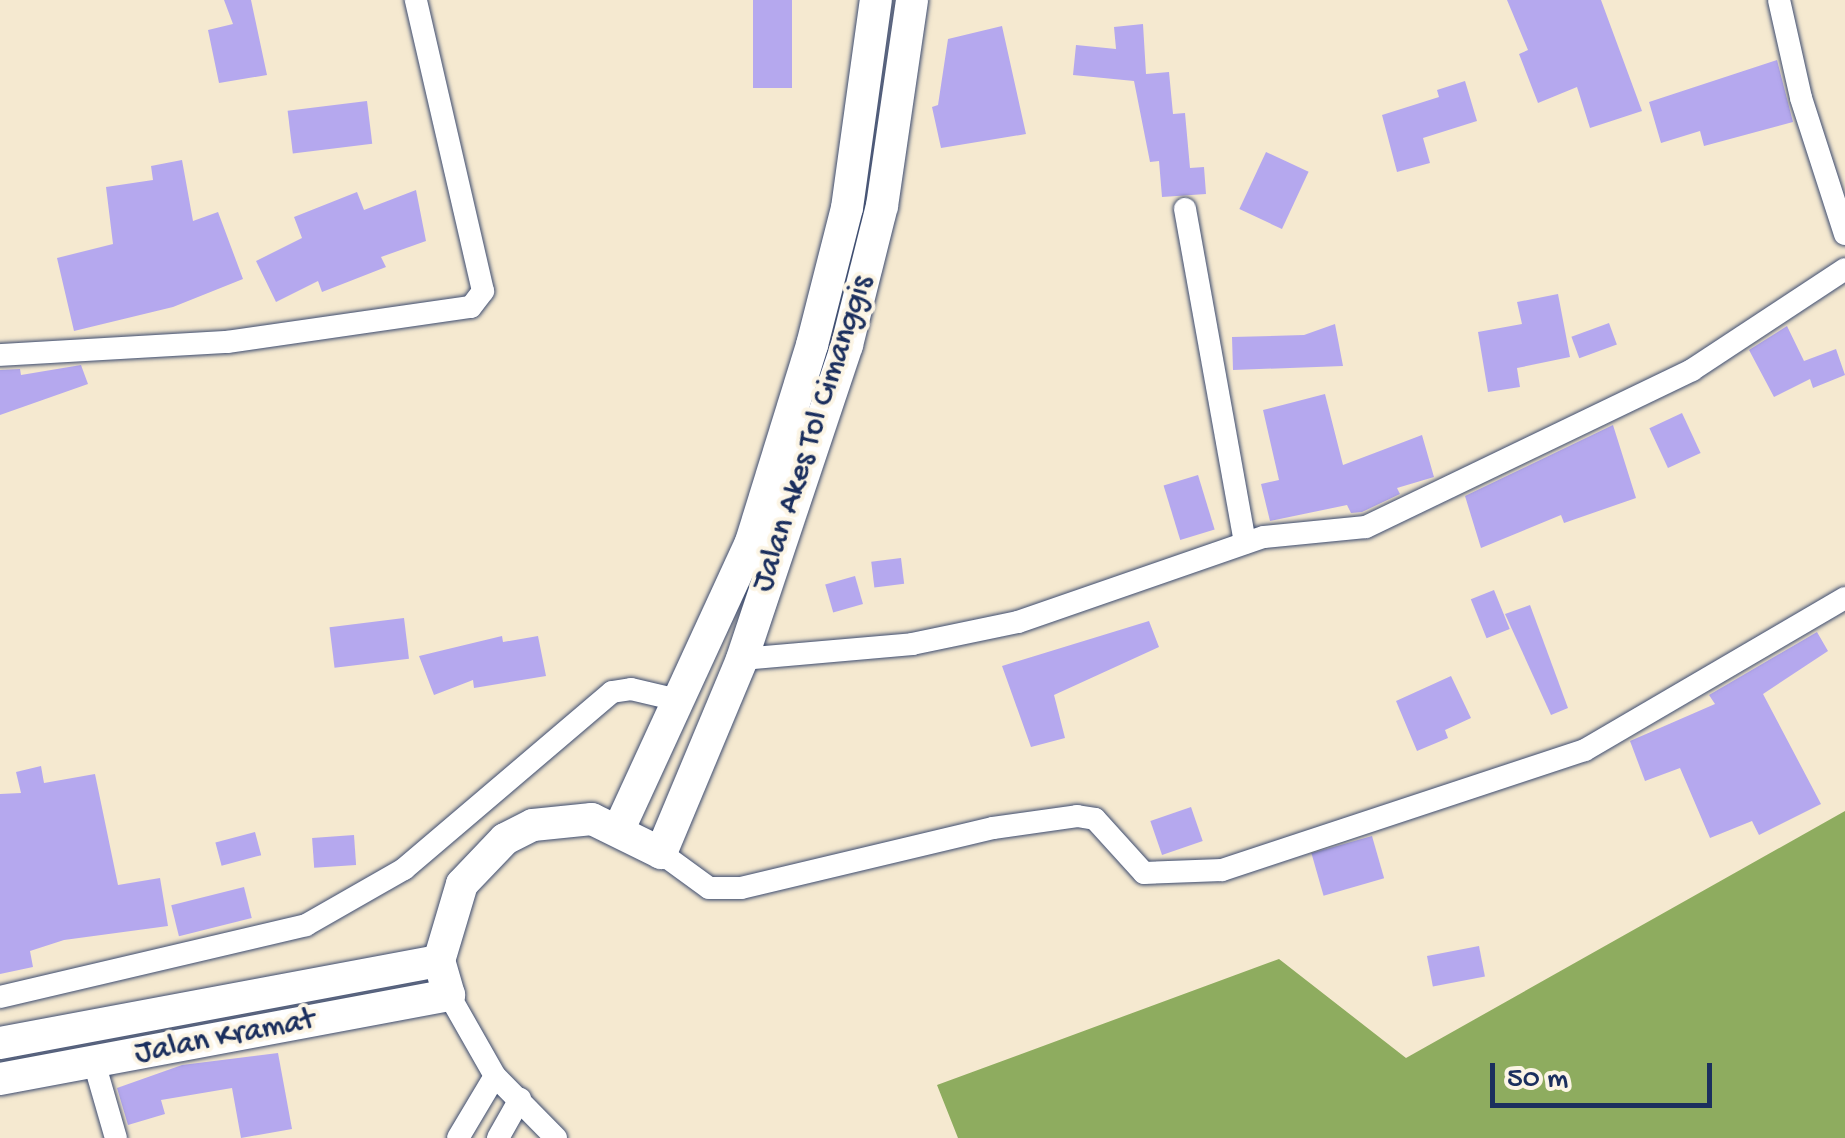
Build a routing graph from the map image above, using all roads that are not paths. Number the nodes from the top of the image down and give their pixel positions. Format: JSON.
{"nodes":[{"id":1,"x":416,"y":0,"type":"edge"},
{"id":2,"x":876,"y":0,"type":"edge"},
{"id":3,"x":912,"y":0,"type":"edge"},
{"id":4,"x":1779,"y":0,"type":"edge"},
{"id":5,"x":1185,"y":209,"type":"dead end"},
{"id":6,"x":1845,"y":234,"type":"edge"},
{"id":7,"x":1845,"y":269,"type":"edge"},
{"id":8,"x":0,"y":356,"type":"edge"},
{"id":9,"x":1245,"y":543,"type":"junction"},
{"id":10,"x":1845,"y":598,"type":"edge"},
{"id":11,"x":742,"y":659,"type":"junction"},
{"id":12,"x":678,"y":700,"type":"junction"},
{"id":13,"x":619,"y":829,"type":"junction"},
{"id":14,"x":661,"y":853,"type":"junction"},
{"id":15,"x":439,"y":960,"type":"junction"},
{"id":16,"x":449,"y":995,"type":"junction"},
{"id":17,"x":0,"y":997,"type":"edge"},
{"id":18,"x":0,"y":1044,"type":"edge"},
{"id":19,"x":94,"y":1062,"type":"junction"},
{"id":20,"x":495,"y":1076,"type":"junction"},
{"id":21,"x":0,"y":1079,"type":"edge"},
{"id":22,"x":520,"y":1100,"type":"junction"},
{"id":23,"x":116,"y":1138,"type":"edge"},
{"id":24,"x":458,"y":1138,"type":"edge"},
{"id":25,"x":498,"y":1138,"type":"edge"},
{"id":26,"x":556,"y":1138,"type":"edge"}],
"edges":[{"from":1,"to":8,"type":"street"},
{"from":2,"to":12,"type":"main road","name":"Jalan Akes Tol Cimanggis"},
{"from":3,"to":11,"type":"main road","name":"Jalan Akes Tol Cimanggis"},
{"from":4,"to":6,"type":"street"},
{"from":5,"to":9,"type":"street"},
{"from":7,"to":9,"type":"street"},
{"from":9,"to":11,"type":"street"},
{"from":10,"to":14,"type":"street"},
{"from":11,"to":14,"type":"main road","name":"Jalan Akes Tol Cimanggis"},
{"from":12,"to":13,"type":"main road","name":"Jalan Akes Tol Cimanggis"},
{"from":12,"to":17,"type":"street"},
{"from":13,"to":14,"type":"main road"},
{"from":13,"to":15,"type":"main road"},
{"from":15,"to":16,"type":"main road"},
{"from":15,"to":18,"type":"main road","name":"Jalan Kramat"},
{"from":16,"to":19,"type":"main road","name":"Jalan Kramat"},
{"from":16,"to":20,"type":"street"},
{"from":19,"to":21,"type":"main road","name":"Jalan Kramat"},
{"from":19,"to":23,"type":"street"},
{"from":20,"to":22,"type":"street"},
{"from":20,"to":24,"type":"street"},
{"from":22,"to":25,"type":"street"},
{"from":22,"to":26,"type":"street"}]}
